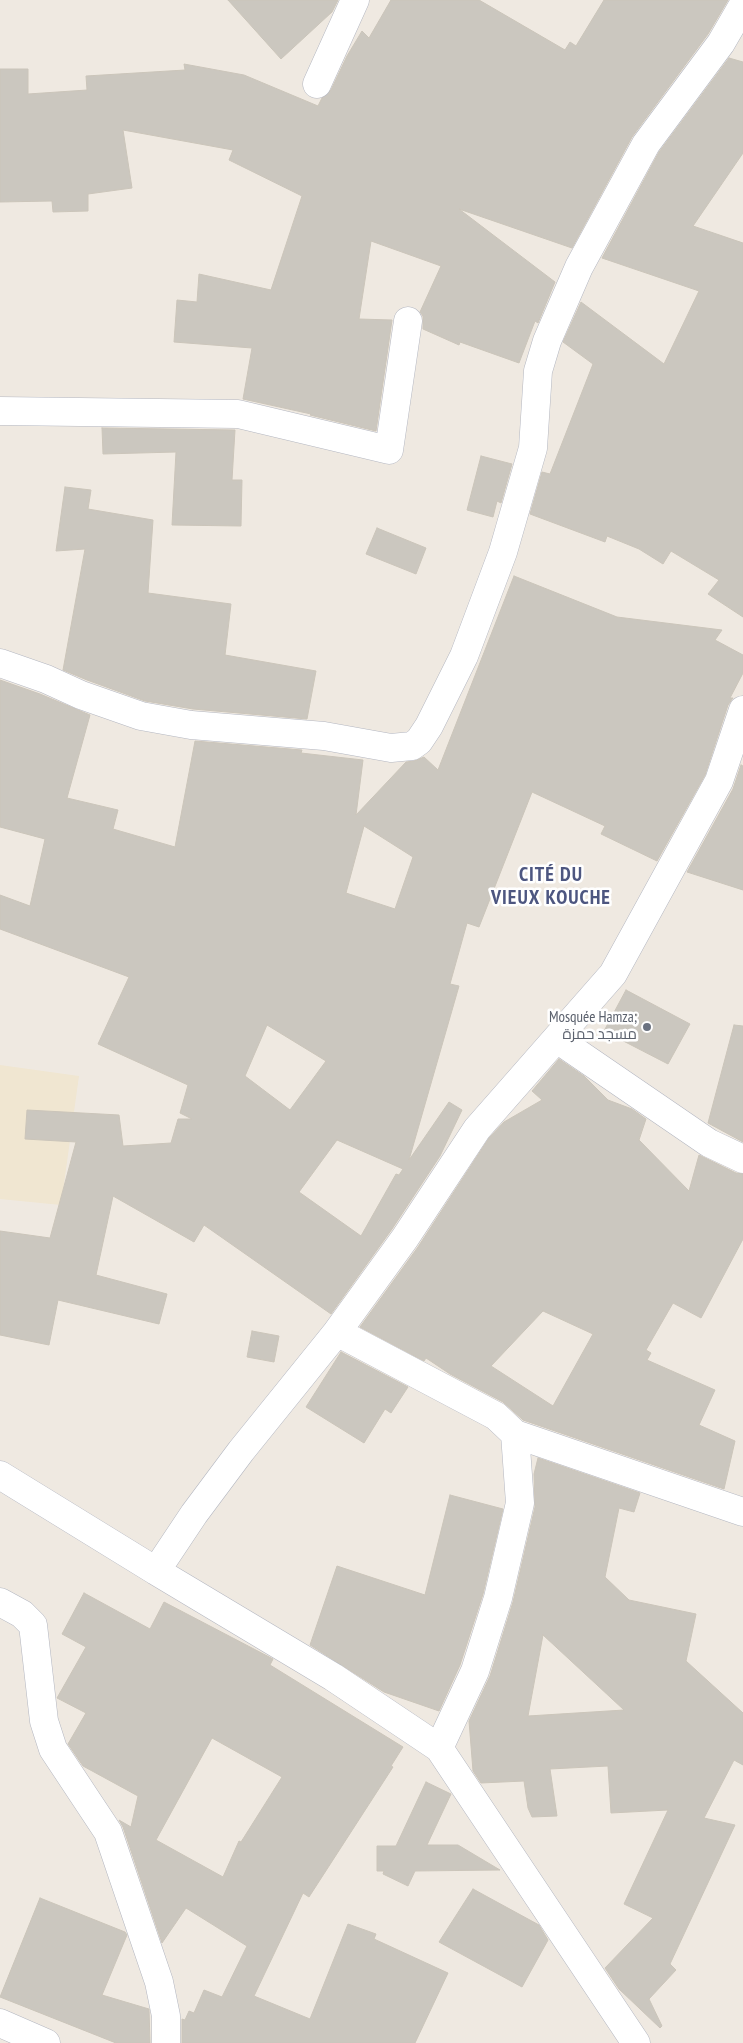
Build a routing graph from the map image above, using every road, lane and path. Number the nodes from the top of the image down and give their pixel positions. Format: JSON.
{"nodes":[{"id":1,"x":355,"y":0,"type":"edge"},
{"id":2,"x":743,"y":5,"type":"edge"},
{"id":3,"x":317,"y":84,"type":"dead end"},
{"id":4,"x":408,"y":321,"type":"dead end"},
{"id":5,"x":0,"y":411,"type":"edge"},
{"id":6,"x":0,"y":663,"type":"edge"},
{"id":7,"x":743,"y":710,"type":"edge"},
{"id":8,"x":557,"y":1039,"type":"junction"},
{"id":9,"x":743,"y":1159,"type":"edge"},
{"id":10,"x":337,"y":1332,"type":"junction"},
{"id":11,"x":515,"y":1434,"type":"junction"},
{"id":12,"x":0,"y":1475,"type":"edge"},
{"id":13,"x":743,"y":1512,"type":"edge"},
{"id":14,"x":156,"y":1570,"type":"junction"},
{"id":15,"x":0,"y":1602,"type":"edge"},
{"id":16,"x":439,"y":1748,"type":"junction"},
{"id":17,"x":0,"y":2023,"type":"edge"},
{"id":18,"x":46,"y":2043,"type":"edge"},
{"id":19,"x":166,"y":2043,"type":"edge"},
{"id":20,"x":636,"y":2043,"type":"edge"}],
"edges":[{"from":1,"to":3,"type":"street"},
{"from":2,"to":6,"type":"street"},
{"from":4,"to":5,"type":"street"},
{"from":7,"to":8,"type":"street"},
{"from":8,"to":9,"type":"street"},
{"from":8,"to":10,"type":"street"},
{"from":10,"to":11,"type":"street"},
{"from":10,"to":14,"type":"street"},
{"from":11,"to":13,"type":"street"},
{"from":11,"to":16,"type":"street"},
{"from":12,"to":14,"type":"street"},
{"from":14,"to":16,"type":"street"},
{"from":15,"to":19,"type":"street"},
{"from":16,"to":20,"type":"street"},
{"from":17,"to":18,"type":"street"}]}
